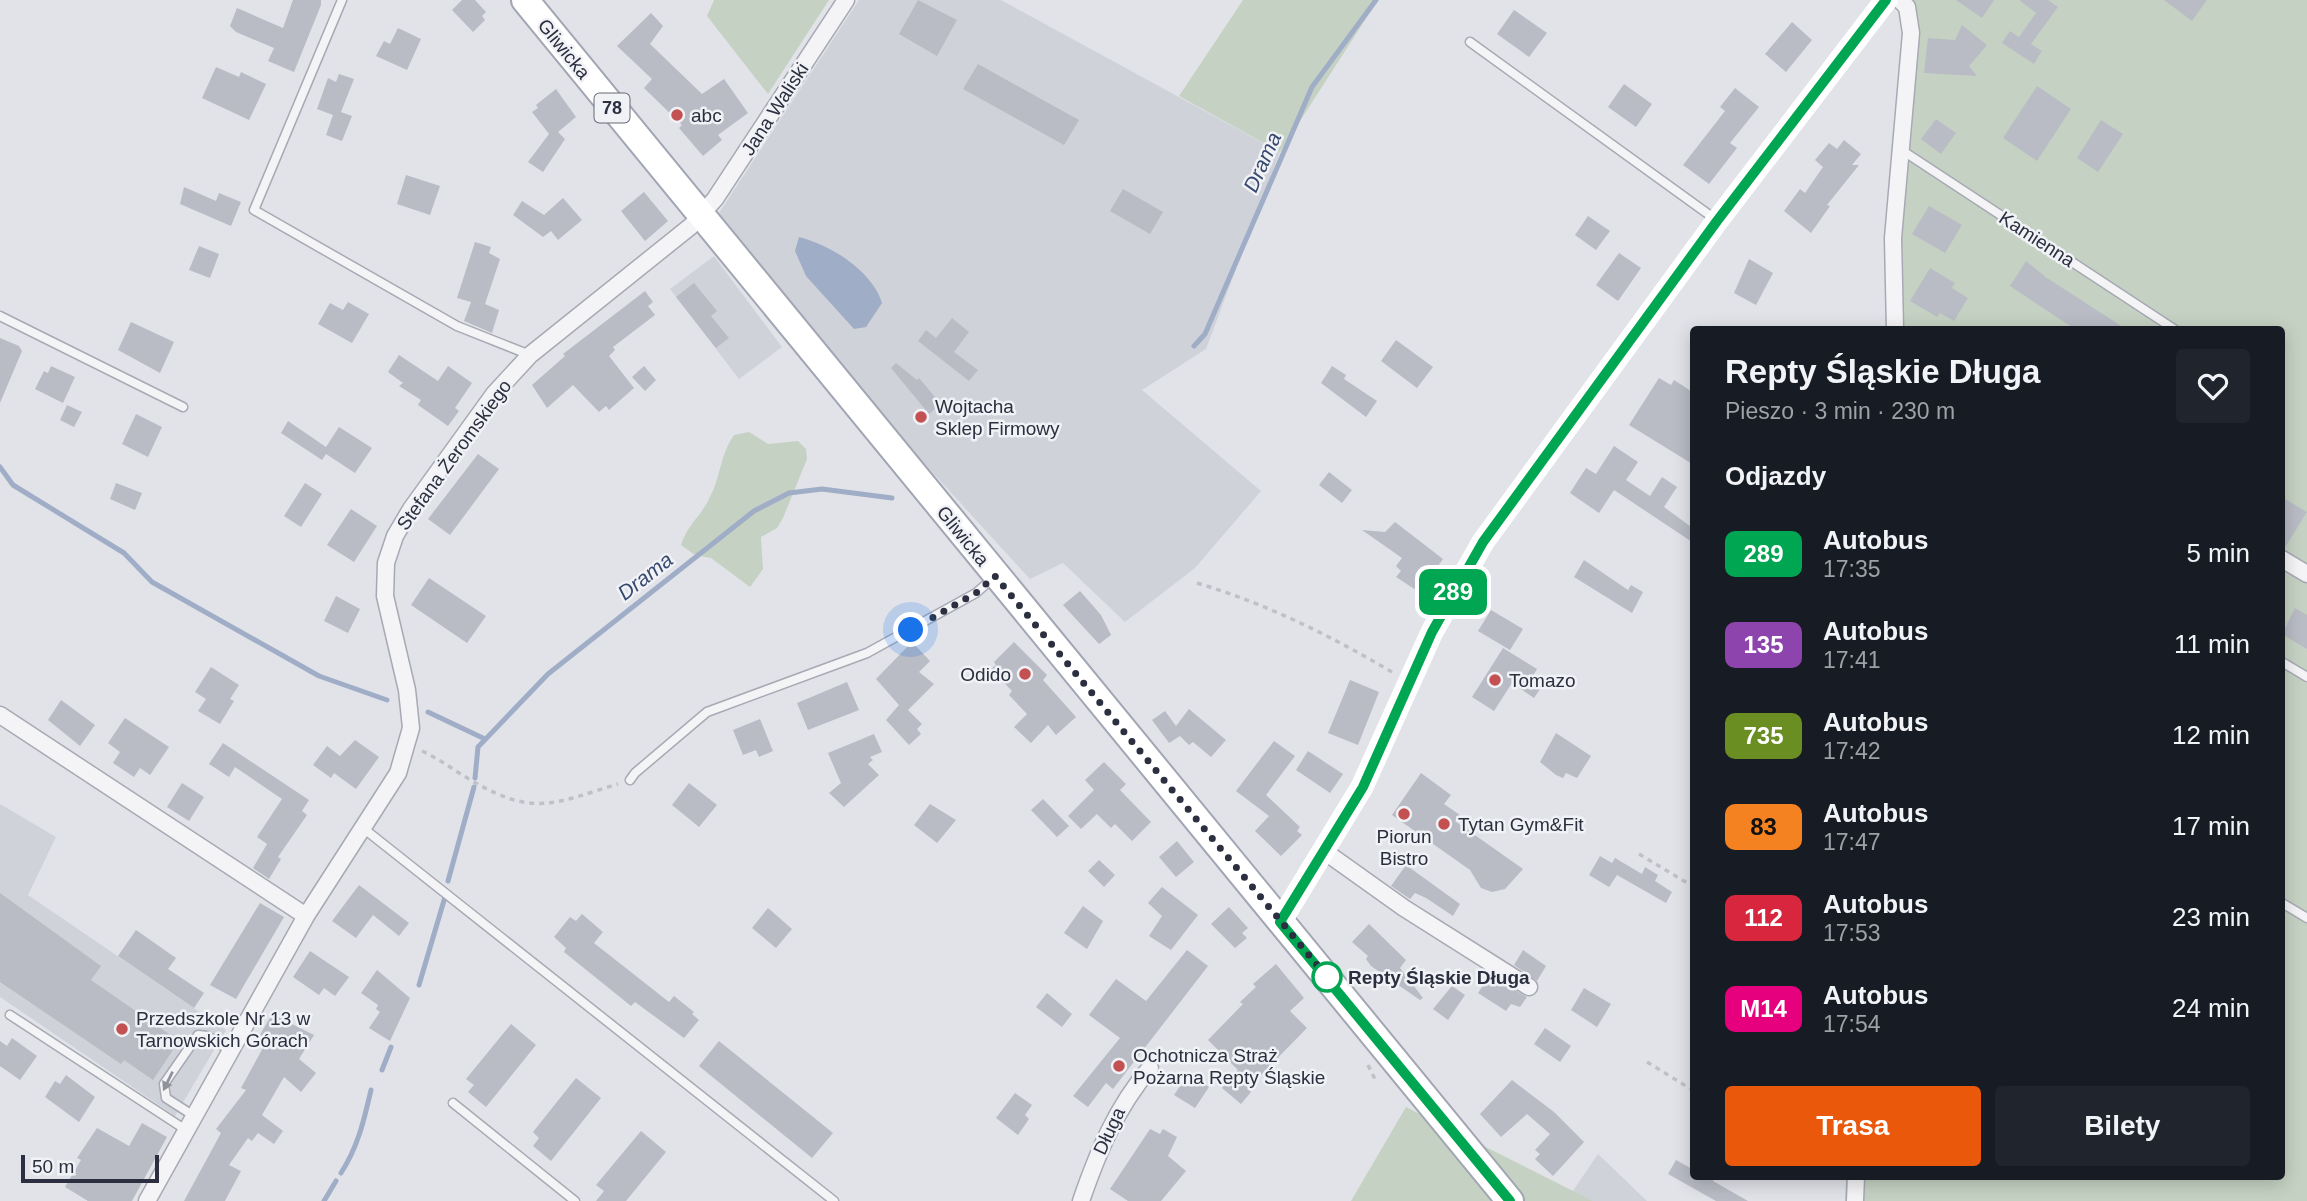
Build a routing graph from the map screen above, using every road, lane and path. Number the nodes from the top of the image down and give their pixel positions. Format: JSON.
{"nodes":[{"id":1,"x":342,"y":0,"type":"edge"},
{"id":2,"x":525,"y":0,"type":"edge"},
{"id":3,"x":846,"y":0,"type":"edge"},
{"id":4,"x":1886,"y":0,"type":"edge"},
{"id":5,"x":1900,"y":0,"type":"edge"},
{"id":6,"x":1470,"y":42,"type":"dead end"},
{"id":7,"x":1900,"y":149,"type":"junction"},
{"id":8,"x":700,"y":216,"type":"junction"},
{"id":9,"x":1717,"y":221,"type":"junction"},
{"id":10,"x":0,"y":316,"type":"edge"},
{"id":11,"x":1896,"y":326,"type":"edge"},
{"id":12,"x":2169,"y":326,"type":"edge"},
{"id":13,"x":530,"y":355,"type":"junction"},
{"id":14,"x":183,"y":407,"type":"dead end"},
{"id":15,"x":2285,"y":561,"type":"edge"},
{"id":16,"x":2307,"y":574,"type":"edge"},
{"id":17,"x":995,"y":576,"type":"junction"},
{"id":18,"x":1197,"y":583,"type":"dead end"},
{"id":19,"x":2285,"y":664,"type":"edge"},
{"id":20,"x":2307,"y":677,"type":"edge"},
{"id":21,"x":1410,"y":682,"type":"junction"},
{"id":22,"x":0,"y":715,"type":"edge"},
{"id":23,"x":406,"y":747,"type":"junction"},
{"id":24,"x":631,"y":780,"type":"joint"},
{"id":25,"x":363,"y":828,"type":"junction"},
{"id":26,"x":1324,"y":851,"type":"junction"},
{"id":27,"x":1639,"y":854,"type":"dead end"},
{"id":28,"x":1690,"y":885,"type":"edge"},
{"id":29,"x":2285,"y":905,"type":"edge"},
{"id":30,"x":306,"y":916,"type":"junction"},
{"id":31,"x":2307,"y":918,"type":"edge"},
{"id":32,"x":1280,"y":922,"type":"junction"},
{"id":33,"x":1530,"y":988,"type":"dead end"},
{"id":34,"x":10,"y":1015,"type":"dead end"},
{"id":35,"x":231,"y":1051,"type":"junction"},
{"id":36,"x":1647,"y":1062,"type":"dead end"},
{"id":37,"x":1150,"y":1069,"type":"dead end"},
{"id":38,"x":1690,"y":1089,"type":"edge"},
{"id":39,"x":453,"y":1103,"type":"dead end"},
{"id":40,"x":190,"y":1123,"type":"junction"},
{"id":41,"x":1856,"y":1180,"type":"edge"},
{"id":42,"x":147,"y":1201,"type":"edge"},
{"id":43,"x":575,"y":1201,"type":"edge"},
{"id":44,"x":834,"y":1201,"type":"edge"},
{"id":45,"x":1082,"y":1201,"type":"edge"},
{"id":46,"x":1510,"y":1201,"type":"edge"},
{"id":47,"x":1855,"y":1201,"type":"edge"}],
"edges":[{"from":1,"to":13,"type":"lane"},
{"from":2,"to":8,"type":"main road","name":"Gliwicka","number":"78"},
{"from":3,"to":8,"type":"street","name":"Jana Waliski"},
{"from":4,"to":9,"type":"street"},
{"from":5,"to":7,"type":"street"},
{"from":6,"to":9,"type":"lane"},
{"from":7,"to":11,"type":"street"},
{"from":7,"to":12,"type":"lane","name":"Kamienna"},
{"from":8,"to":13,"type":"street","name":"Stefana Żeromskiego"},
{"from":8,"to":17,"type":"main road","name":"Gliwicka","number":"78"},
{"from":9,"to":21,"type":"street"},
{"from":10,"to":14,"type":"lane"},
{"from":13,"to":23,"type":"street","name":"Stefana Żeromskiego"},
{"from":15,"to":16,"type":"street"},
{"from":17,"to":24,"type":"lane"},
{"from":17,"to":32,"type":"main road","name":"Gliwicka","number":"78"},
{"from":18,"to":21,"type":"path"},
{"from":19,"to":20,"type":"lane"},
{"from":21,"to":26,"type":"street"},
{"from":22,"to":30,"type":"street"},
{"from":23,"to":24,"type":"path"},
{"from":23,"to":25,"type":"street","name":"Stefana Żeromskiego"},
{"from":25,"to":30,"type":"street","name":"Stefana Żeromskiego"},
{"from":25,"to":44,"type":"lane"},
{"from":26,"to":32,"type":"street"},
{"from":26,"to":33,"type":"street"},
{"from":27,"to":28,"type":"path"},
{"from":29,"to":31,"type":"lane"},
{"from":30,"to":35,"type":"street","name":"Stefana Żeromskiego"},
{"from":32,"to":46,"type":"main road","name":"Gliwicka","number":"78"},
{"from":34,"to":40,"type":"lane"},
{"from":35,"to":40,"type":"street","name":"Stefana Żeromskiego"},
{"from":35,"to":40,"type":"lane","one_way":true},
{"from":36,"to":38,"type":"path"},
{"from":37,"to":45,"type":"street","name":"Długa"},
{"from":39,"to":43,"type":"lane"},
{"from":40,"to":42,"type":"street","name":"Stefana Żeromskiego"},
{"from":41,"to":47,"type":"street"}]}
